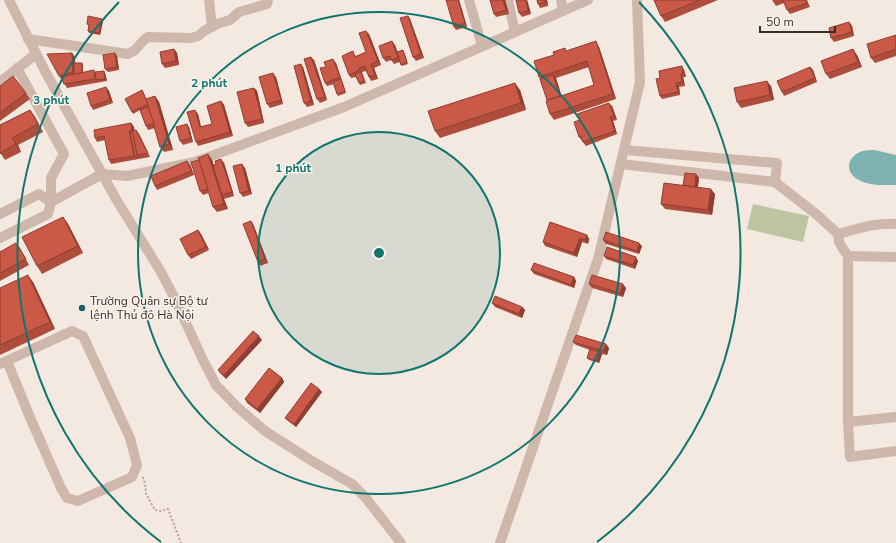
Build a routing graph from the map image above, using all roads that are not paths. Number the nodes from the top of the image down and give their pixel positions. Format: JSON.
{"nodes":[{"id":1,"x":9,"y":0,"type":"edge"},
{"id":2,"x":209,"y":0,"type":"edge"},
{"id":3,"x":268,"y":0,"type":"edge"},
{"id":4,"x":469,"y":0,"type":"edge"},
{"id":5,"x":508,"y":0,"type":"edge"},
{"id":6,"x":561,"y":0,"type":"edge"},
{"id":7,"x":588,"y":0,"type":"edge"},
{"id":8,"x":638,"y":0,"type":"edge"},
{"id":9,"x":563,"y":11,"type":"junction"},
{"id":10,"x":212,"y":27,"type":"junction"},
{"id":11,"x":515,"y":32,"type":"junction"},
{"id":12,"x":28,"y":39,"type":"junction"},
{"id":13,"x":482,"y":46,"type":"junction"},
{"id":14,"x":36,"y":54,"type":"junction"},
{"id":15,"x":17,"y":68,"type":"junction"},
{"id":16,"x":0,"y":82,"type":"edge"},
{"id":17,"x":624,"y":150,"type":"junction"},
{"id":18,"x":689,"y":155,"type":"junction"},
{"id":19,"x":733,"y":159,"type":"junction"},
{"id":20,"x":621,"y":164,"type":"junction"},
{"id":21,"x":686,"y":171,"type":"junction"},
{"id":22,"x":102,"y":174,"type":"junction"},
{"id":23,"x":731,"y":176,"type":"junction"},
{"id":24,"x":775,"y":182,"type":"junction"},
{"id":25,"x":51,"y":202,"type":"junction"},
{"id":26,"x":0,"y":214,"type":"edge"},
{"id":27,"x":896,"y":224,"type":"edge"},
{"id":28,"x":838,"y":234,"type":"junction"},
{"id":29,"x":0,"y":238,"type":"edge"},
{"id":30,"x":848,"y":256,"type":"junction"},
{"id":31,"x":896,"y":257,"type":"edge"},
{"id":32,"x":3,"y":362,"type":"edge"},
{"id":33,"x":896,"y":417,"type":"edge"},
{"id":34,"x":848,"y":422,"type":"junction"},
{"id":35,"x":896,"y":451,"type":"edge"},
{"id":36,"x":402,"y":543,"type":"edge"},
{"id":37,"x":500,"y":543,"type":"edge"}],
"edges":[{"from":1,"to":12,"type":"street"},
{"from":2,"to":10,"type":"street"},
{"from":3,"to":10,"type":"street"},
{"from":4,"to":13,"type":"street"},
{"from":5,"to":11,"type":"street"},
{"from":6,"to":9,"type":"street"},
{"from":7,"to":9,"type":"street"},
{"from":8,"to":17,"type":"street"},
{"from":9,"to":11,"type":"street"},
{"from":10,"to":12,"type":"street"},
{"from":11,"to":13,"type":"street"},
{"from":12,"to":14,"type":"street"},
{"from":13,"to":22,"type":"street"},
{"from":14,"to":15,"type":"street"},
{"from":14,"to":22,"type":"street"},
{"from":15,"to":16,"type":"street"},
{"from":15,"to":25,"type":"street"},
{"from":17,"to":18,"type":"street"},
{"from":17,"to":20,"type":"street"},
{"from":18,"to":19,"type":"street"},
{"from":18,"to":21,"type":"street"},
{"from":19,"to":23,"type":"street"},
{"from":19,"to":24,"type":"street"},
{"from":20,"to":21,"type":"street"},
{"from":20,"to":37,"type":"street"},
{"from":21,"to":23,"type":"street"},
{"from":22,"to":25,"type":"street"},
{"from":22,"to":36,"type":"street"},
{"from":23,"to":24,"type":"street"},
{"from":24,"to":28,"type":"street"},
{"from":25,"to":26,"type":"street"},
{"from":25,"to":29,"type":"street"},
{"from":27,"to":28,"type":"street"},
{"from":28,"to":30,"type":"street"},
{"from":30,"to":31,"type":"street"},
{"from":30,"to":34,"type":"street"},
{"from":32,"to":32,"type":"street"},
{"from":33,"to":34,"type":"street"},
{"from":34,"to":35,"type":"street"}]}
